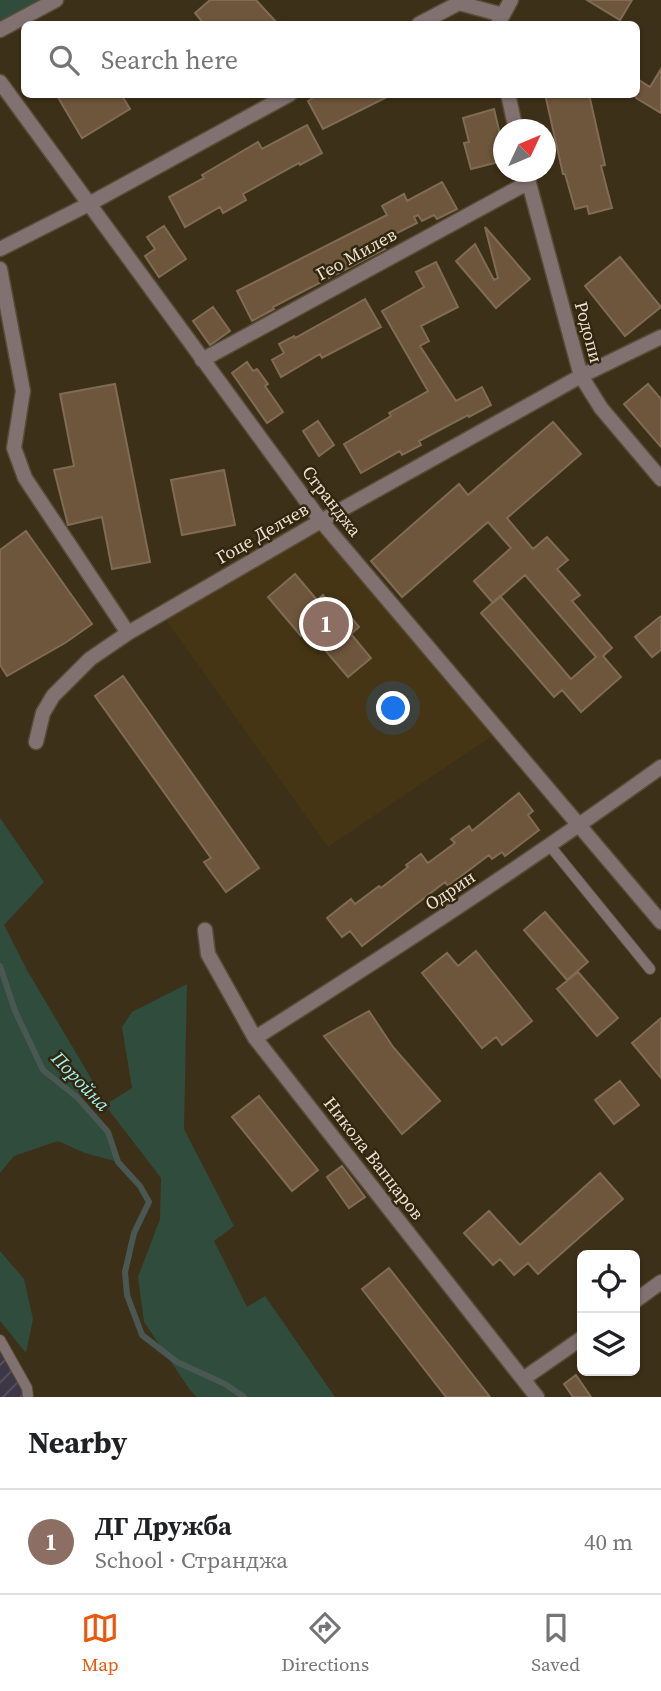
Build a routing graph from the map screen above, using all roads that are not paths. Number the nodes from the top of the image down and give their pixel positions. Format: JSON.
{"nodes":[{"id":1,"x":56,"y":0,"type":"edge"},
{"id":2,"x":511,"y":0,"type":"edge"},
{"id":3,"x":500,"y":20,"type":"edge"},
{"id":4,"x":425,"y":21,"type":"edge"},
{"id":5,"x":0,"y":30,"type":"edge"},
{"id":6,"x":0,"y":82,"type":"edge"},
{"id":7,"x":283,"y":98,"type":"edge"},
{"id":8,"x":509,"y":98,"type":"edge"},
{"id":9,"x":514,"y":119,"type":"edge"},
{"id":10,"x":518,"y":182,"type":"edge"},
{"id":11,"x":528,"y":182,"type":"edge"},
{"id":12,"x":89,"y":204,"type":"junction"},
{"id":13,"x":0,"y":249,"type":"edge"},
{"id":14,"x":0,"y":269,"type":"edge"},
{"id":15,"x":661,"y":337,"type":"edge"},
{"id":16,"x":202,"y":360,"type":"junction"},
{"id":17,"x":582,"y":376,"type":"junction"},
{"id":18,"x":661,"y":479,"type":"edge"},
{"id":19,"x":321,"y":521,"type":"junction"},
{"id":20,"x":128,"y":633,"type":"junction"},
{"id":21,"x":36,"y":742,"type":"dead end"},
{"id":22,"x":661,"y":766,"type":"edge"},
{"id":23,"x":580,"y":825,"type":"junction"},
{"id":24,"x":550,"y":846,"type":"junction"},
{"id":25,"x":661,"y":922,"type":"edge"},
{"id":26,"x":205,"y":930,"type":"dead end"},
{"id":27,"x":650,"y":969,"type":"dead end"},
{"id":28,"x":255,"y":1038,"type":"junction"},
{"id":29,"x":661,"y":1282,"type":"edge"},
{"id":30,"x":640,"y":1297,"type":"edge"},
{"id":31,"x":0,"y":1340,"type":"edge"},
{"id":32,"x":577,"y":1341,"type":"edge"},
{"id":33,"x":523,"y":1379,"type":"junction"},
{"id":34,"x":28,"y":1397,"type":"edge"},
{"id":35,"x":537,"y":1397,"type":"edge"}],
"edges":[{"from":1,"to":5,"type":"street"},
{"from":2,"to":3,"type":"street"},
{"from":3,"to":4,"type":"street"},
{"from":6,"to":12,"type":"street","name":"Странджа"},
{"from":7,"to":12,"type":"street"},
{"from":8,"to":9,"type":"street"},
{"from":10,"to":16,"type":"street","name":"Гео Милев"},
{"from":11,"to":17,"type":"street","name":"Родопи"},
{"from":12,"to":13,"type":"street"},
{"from":12,"to":16,"type":"street","name":"Странджа"},
{"from":14,"to":20,"type":"street"},
{"from":15,"to":17,"type":"street","name":"Гоце Делчев"},
{"from":16,"to":19,"type":"street","name":"Странджа"},
{"from":17,"to":18,"type":"street","name":"Родопи"},
{"from":17,"to":19,"type":"street","name":"Гоце Делчев"},
{"from":19,"to":20,"type":"street","name":"Гоце Делчев"},
{"from":19,"to":23,"type":"street","name":"Странджа"},
{"from":20,"to":21,"type":"street","name":"Гоце Делчев"},
{"from":22,"to":23,"type":"street","name":"Одрин"},
{"from":23,"to":24,"type":"street","name":"Одрин"},
{"from":23,"to":25,"type":"street","name":"Странджа"},
{"from":24,"to":27,"type":"lane"},
{"from":24,"to":28,"type":"street","name":"Одрин"},
{"from":26,"to":28,"type":"street","name":"Никола Вапцаров"},
{"from":28,"to":33,"type":"street","name":"Никола Вапцаров"},
{"from":29,"to":30,"type":"street"},
{"from":31,"to":34,"type":"lane"},
{"from":32,"to":33,"type":"street"},
{"from":33,"to":35,"type":"street","name":"Никола Вапцаров"}]}
